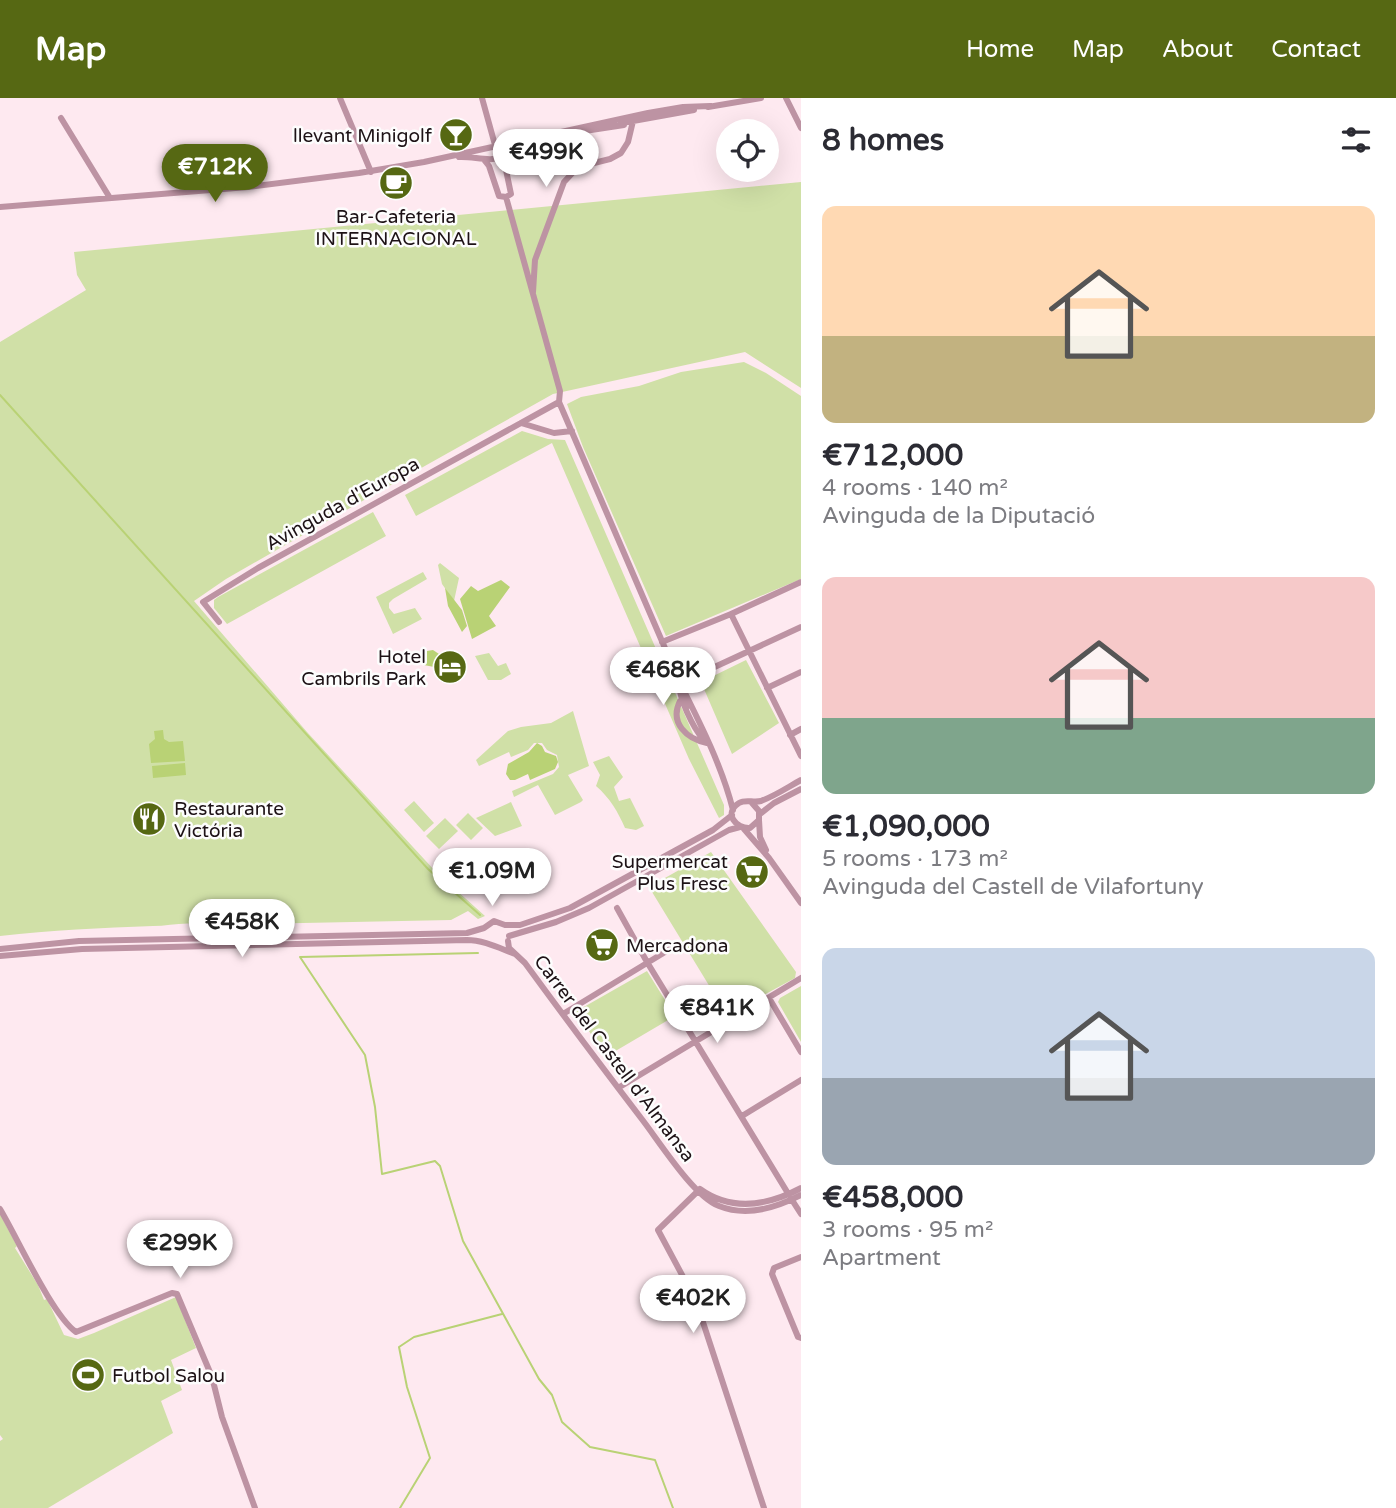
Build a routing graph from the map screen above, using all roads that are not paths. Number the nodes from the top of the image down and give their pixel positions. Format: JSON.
{"nodes":[{"id":1,"x":340,"y":98,"type":"edge"},
{"id":2,"x":482,"y":98,"type":"edge"},
{"id":3,"x":761,"y":98,"type":"edge"},
{"id":4,"x":786,"y":98,"type":"edge"},
{"id":5,"x":710,"y":106,"type":"junction"},
{"id":6,"x":683,"y":107,"type":"junction"},
{"id":7,"x":61,"y":118,"type":"dead end"},
{"id":8,"x":633,"y":121,"type":"junction"},
{"id":9,"x":801,"y":128,"type":"edge"},
{"id":10,"x":631,"y":130,"type":"junction"},
{"id":11,"x":578,"y":132,"type":"junction"},
{"id":12,"x":495,"y":145,"type":"junction"},
{"id":13,"x":479,"y":149,"type":"junction"},
{"id":14,"x":511,"y":149,"type":"junction"},
{"id":15,"x":483,"y":160,"type":"junction"},
{"id":16,"x":424,"y":162,"type":"junction"},
{"id":17,"x":371,"y":172,"type":"junction"},
{"id":18,"x":506,"y":197,"type":"junction"},
{"id":19,"x":110,"y":198,"type":"junction"},
{"id":20,"x":0,"y":206,"type":"edge"},
{"id":21,"x":533,"y":292,"type":"junction"},
{"id":22,"x":559,"y":402,"type":"junction"},
{"id":23,"x":538,"y":413,"type":"junction"},
{"id":24,"x":521,"y":423,"type":"junction"},
{"id":25,"x":535,"y":428,"type":"junction"},
{"id":26,"x":572,"y":431,"type":"junction"},
{"id":27,"x":801,"y":582,"type":"edge"},
{"id":28,"x":731,"y":614,"type":"junction"},
{"id":29,"x":219,"y":622,"type":"dead end"},
{"id":30,"x":801,"y":627,"type":"edge"},
{"id":31,"x":662,"y":642,"type":"junction"},
{"id":32,"x":749,"y":651,"type":"junction"},
{"id":33,"x":801,"y":672,"type":"edge"},
{"id":34,"x":680,"y":683,"type":"junction"},
{"id":35,"x":767,"y":688,"type":"junction"},
{"id":36,"x":683,"y":701,"type":"junction"},
{"id":37,"x":701,"y":725,"type":"junction"},
{"id":38,"x":801,"y":729,"type":"edge"},
{"id":39,"x":790,"y":735,"type":"junction"},
{"id":40,"x":707,"y":743,"type":"junction"},
{"id":41,"x":801,"y":755,"type":"edge"},
{"id":42,"x":801,"y":780,"type":"edge"},
{"id":43,"x":725,"y":781,"type":"junction"},
{"id":44,"x":801,"y":789,"type":"edge"},
{"id":45,"x":749,"y":802,"type":"junction"},
{"id":46,"x":733,"y":813,"type":"junction"},
{"id":47,"x":759,"y":817,"type":"junction"},
{"id":48,"x":742,"y":828,"type":"junction"},
{"id":49,"x":769,"y":858,"type":"junction"},
{"id":50,"x":801,"y":903,"type":"edge"},
{"id":51,"x":617,"y":908,"type":"dead end"},
{"id":52,"x":505,"y":925,"type":"junction"},
{"id":53,"x":484,"y":928,"type":"junction"},
{"id":54,"x":508,"y":939,"type":"junction"},
{"id":55,"x":485,"y":943,"type":"junction"},
{"id":56,"x":675,"y":946,"type":"dead end"},
{"id":57,"x":0,"y":948,"type":"edge"},
{"id":58,"x":495,"y":948,"type":"junction"},
{"id":59,"x":515,"y":954,"type":"junction"},
{"id":60,"x":0,"y":956,"type":"edge"},
{"id":61,"x":647,"y":962,"type":"junction"},
{"id":62,"x":801,"y":978,"type":"edge"},
{"id":63,"x":769,"y":998,"type":"junction"},
{"id":64,"x":563,"y":1014,"type":"junction"},
{"id":65,"x":696,"y":1041,"type":"junction"},
{"id":66,"x":801,"y":1052,"type":"edge"},
{"id":67,"x":801,"y":1080,"type":"edge"},
{"id":68,"x":618,"y":1088,"type":"junction"},
{"id":69,"x":742,"y":1116,"type":"junction"},
{"id":70,"x":801,"y":1188,"type":"edge"},
{"id":71,"x":699,"y":1190,"type":"junction"},
{"id":72,"x":801,"y":1195,"type":"edge"},
{"id":73,"x":790,"y":1197,"type":"junction"},
{"id":74,"x":0,"y":1209,"type":"edge"},
{"id":75,"x":801,"y":1214,"type":"edge"},
{"id":76,"x":801,"y":1257,"type":"edge"},
{"id":77,"x":801,"y":1338,"type":"edge"},
{"id":78,"x":255,"y":1508,"type":"edge"},
{"id":79,"x":764,"y":1508,"type":"edge"}],
"edges":[{"from":1,"to":17,"type":"street"},
{"from":2,"to":12,"type":"street"},
{"from":3,"to":5,"type":"street"},
{"from":4,"to":9,"type":"street"},
{"from":5,"to":6,"type":"street"},
{"from":5,"to":8,"type":"street"},
{"from":6,"to":8,"type":"street"},
{"from":6,"to":14,"type":"street"},
{"from":7,"to":19,"type":"street"},
{"from":8,"to":10,"type":"street"},
{"from":8,"to":11,"type":"street"},
{"from":10,"to":11,"type":"street"},
{"from":10,"to":21,"type":"street"},
{"from":11,"to":14,"type":"street"},
{"from":12,"to":13,"type":"street"},
{"from":12,"to":14,"type":"street"},
{"from":13,"to":15,"type":"street"},
{"from":13,"to":16,"type":"street"},
{"from":14,"to":15,"type":"street"},
{"from":14,"to":18,"type":"street"},
{"from":15,"to":16,"type":"street"},
{"from":15,"to":18,"type":"street"},
{"from":16,"to":17,"type":"street"},
{"from":17,"to":19,"type":"street"},
{"from":18,"to":21,"type":"street"},
{"from":19,"to":20,"type":"street"},
{"from":21,"to":22,"type":"street"},
{"from":22,"to":23,"type":"street","name":"Avinguda d'Europa"},
{"from":22,"to":26,"type":"street"},
{"from":23,"to":24,"type":"street","name":"Avinguda d'Europa"},
{"from":23,"to":25,"type":"street"},
{"from":24,"to":25,"type":"street"},
{"from":24,"to":29,"type":"street","name":"Avinguda d'Europa"},
{"from":25,"to":26,"type":"street"},
{"from":26,"to":31,"type":"street"},
{"from":27,"to":28,"type":"street"},
{"from":28,"to":31,"type":"street"},
{"from":28,"to":32,"type":"street"},
{"from":30,"to":32,"type":"street"},
{"from":31,"to":34,"type":"street"},
{"from":32,"to":34,"type":"street"},
{"from":32,"to":35,"type":"street"},
{"from":33,"to":35,"type":"street"},
{"from":34,"to":36,"type":"street"},
{"from":34,"to":37,"type":"street"},
{"from":35,"to":39,"type":"street"},
{"from":36,"to":37,"type":"street"},
{"from":36,"to":40,"type":"street"},
{"from":36,"to":40,"type":"street"},
{"from":37,"to":40,"type":"street"},
{"from":38,"to":39,"type":"street"},
{"from":39,"to":41,"type":"street"},
{"from":40,"to":43,"type":"street"},
{"from":42,"to":45,"type":"street"},
{"from":43,"to":45,"type":"street"},
{"from":43,"to":46,"type":"street"},
{"from":44,"to":47,"type":"street"},
{"from":45,"to":46,"type":"street"},
{"from":45,"to":47,"type":"street"},
{"from":46,"to":48,"type":"street"},
{"from":46,"to":52,"type":"street"},
{"from":47,"to":48,"type":"street"},
{"from":47,"to":49,"type":"street"},
{"from":48,"to":49,"type":"street"},
{"from":48,"to":54,"type":"street"},
{"from":49,"to":50,"type":"street"},
{"from":51,"to":61,"type":"street"},
{"from":52,"to":53,"type":"street"},
{"from":52,"to":54,"type":"street"},
{"from":53,"to":55,"type":"street"},
{"from":53,"to":57,"type":"street"},
{"from":54,"to":58,"type":"street"},
{"from":54,"to":59,"type":"street","name":"Carrer del Castell d'Almansa"},
{"from":55,"to":58,"type":"street"},
{"from":55,"to":60,"type":"street"},
{"from":56,"to":61,"type":"street"},
{"from":58,"to":59,"type":"street","name":"Carrer del Castell d'Almansa"},
{"from":59,"to":64,"type":"street","name":"Carrer del Castell d'Almansa"},
{"from":61,"to":64,"type":"street"},
{"from":61,"to":65,"type":"street"},
{"from":62,"to":63,"type":"street"},
{"from":63,"to":65,"type":"street"},
{"from":63,"to":66,"type":"street"},
{"from":64,"to":68,"type":"street","name":"Carrer del Castell d'Almansa"},
{"from":65,"to":68,"type":"street"},
{"from":65,"to":69,"type":"street"},
{"from":67,"to":69,"type":"street"},
{"from":68,"to":71,"type":"street","name":"Carrer del Castell d'Almansa"},
{"from":69,"to":73,"type":"street"},
{"from":70,"to":73,"type":"street","name":"Carrer del Castell d'Almansa"},
{"from":71,"to":73,"type":"street","name":"Carrer del Castell d'Almansa"},
{"from":71,"to":79,"type":"street"},
{"from":72,"to":73,"type":"street","name":"Carrer del Castell d'Almansa"},
{"from":73,"to":75,"type":"street"},
{"from":74,"to":78,"type":"street"},
{"from":76,"to":77,"type":"street"}]}
